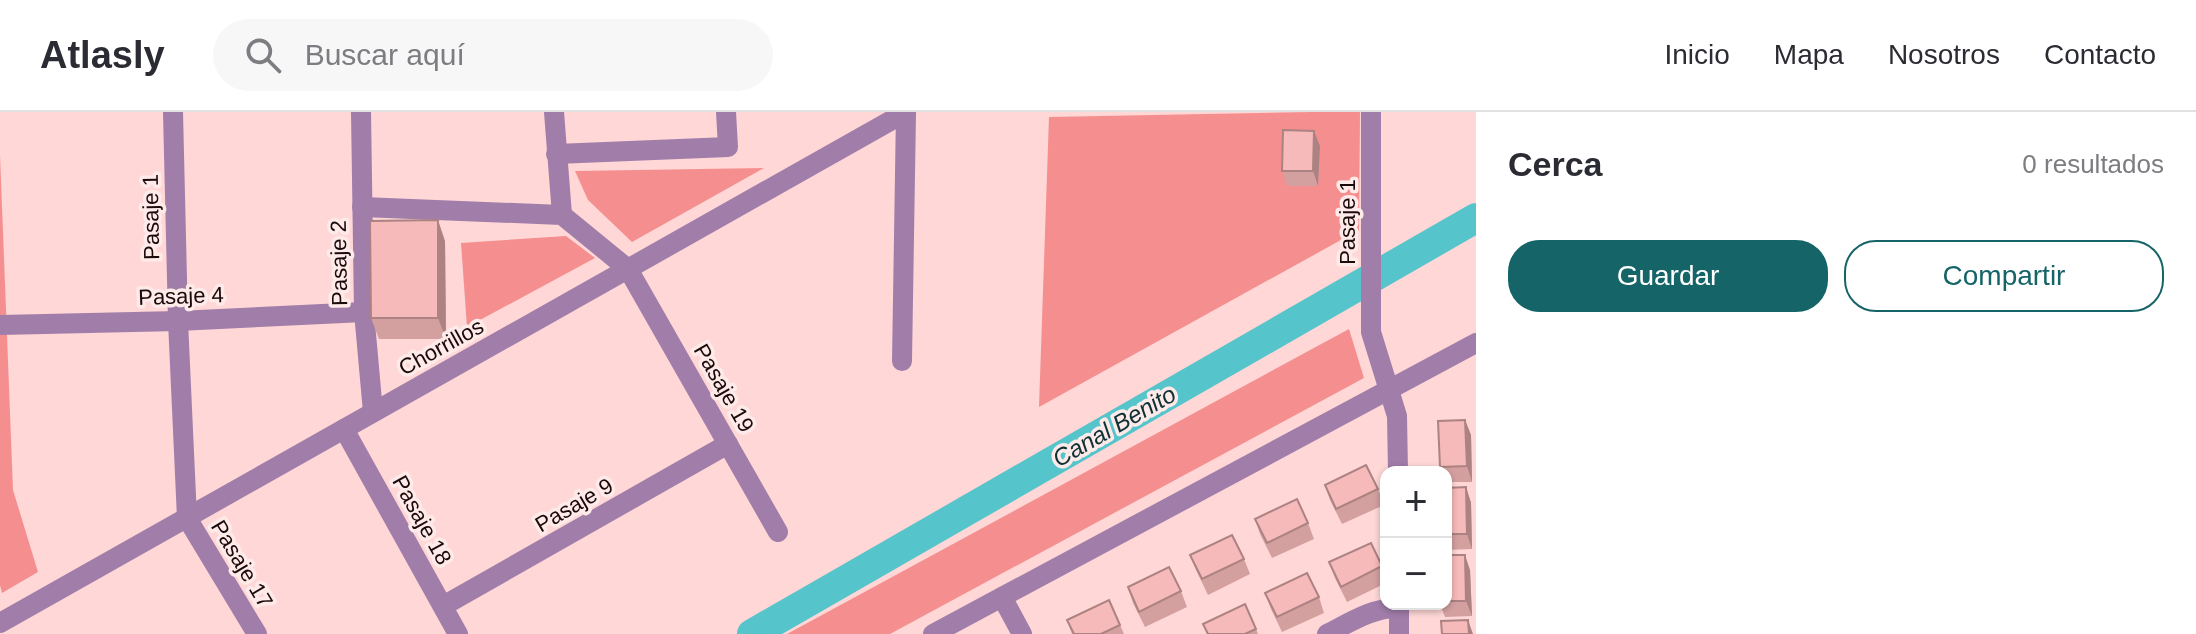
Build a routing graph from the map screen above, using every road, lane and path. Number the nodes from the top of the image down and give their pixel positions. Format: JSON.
{"nodes":[{"id":1,"x":173,"y":112,"type":"edge"},
{"id":2,"x":361,"y":112,"type":"edge"},
{"id":3,"x":554,"y":112,"type":"edge"},
{"id":4,"x":726,"y":112,"type":"edge"},
{"id":5,"x":906,"y":112,"type":"edge"},
{"id":6,"x":1371,"y":112,"type":"edge"},
{"id":7,"x":556,"y":154,"type":"junction"},
{"id":8,"x":362,"y":207,"type":"junction"},
{"id":9,"x":562,"y":215,"type":"junction"},
{"id":10,"x":628,"y":269,"type":"junction"},
{"id":11,"x":364,"y":312,"type":"junction"},
{"id":12,"x":178,"y":321,"type":"junction"},
{"id":13,"x":0,"y":325,"type":"edge"},
{"id":14,"x":1476,"y":343,"type":"edge"},
{"id":15,"x":902,"y":361,"type":"dead end"},
{"id":16,"x":1389,"y":391,"type":"junction"},
{"id":17,"x":373,"y":412,"type":"junction"},
{"id":18,"x":344,"y":429,"type":"junction"},
{"id":19,"x":728,"y":444,"type":"junction"},
{"id":20,"x":1398,"y":466,"type":"edge"},
{"id":21,"x":187,"y":518,"type":"junction"},
{"id":22,"x":778,"y":532,"type":"dead end"},
{"id":23,"x":1002,"y":597,"type":"junction"},
{"id":24,"x":443,"y":606,"type":"junction"},
{"id":25,"x":1380,"y":610,"type":"edge"},
{"id":26,"x":1399,"y":610,"type":"edge"},
{"id":27,"x":0,"y":623,"type":"edge"},
{"id":28,"x":257,"y":634,"type":"edge"},
{"id":29,"x":458,"y":634,"type":"edge"},
{"id":30,"x":933,"y":634,"type":"edge"},
{"id":31,"x":1022,"y":634,"type":"edge"},
{"id":32,"x":1327,"y":634,"type":"edge"},
{"id":33,"x":1399,"y":634,"type":"edge"}],
"edges":[{"from":1,"to":12,"type":"street","name":"Pasaje 1"},
{"from":2,"to":8,"type":"street","name":"Pasaje 2"},
{"from":3,"to":7,"type":"street"},
{"from":4,"to":7,"type":"street"},
{"from":5,"to":10,"type":"street","name":"Chorrillos"},
{"from":5,"to":15,"type":"street"},
{"from":6,"to":16,"type":"street","name":"Pasaje 1"},
{"from":7,"to":9,"type":"street"},
{"from":8,"to":9,"type":"street"},
{"from":8,"to":11,"type":"street","name":"Pasaje 2"},
{"from":9,"to":10,"type":"street"},
{"from":10,"to":17,"type":"street","name":"Chorrillos"},
{"from":10,"to":19,"type":"street","name":"Pasaje 19"},
{"from":11,"to":12,"type":"street","name":"Pasaje 4"},
{"from":11,"to":17,"type":"street","name":"Pasaje 2"},
{"from":12,"to":13,"type":"street","name":"Pasaje 4"},
{"from":12,"to":21,"type":"street"},
{"from":14,"to":16,"type":"street"},
{"from":16,"to":20,"type":"street","name":"Pasaje 1"},
{"from":16,"to":23,"type":"street"},
{"from":17,"to":18,"type":"street","name":"Chorrillos"},
{"from":18,"to":21,"type":"street","name":"Chorrillos"},
{"from":18,"to":24,"type":"street","name":"Pasaje 18"},
{"from":19,"to":22,"type":"street","name":"Pasaje 19"},
{"from":19,"to":24,"type":"street","name":"Pasaje 9"},
{"from":21,"to":27,"type":"street","name":"Chorrillos"},
{"from":21,"to":28,"type":"street","name":"Pasaje 17"},
{"from":23,"to":30,"type":"street"},
{"from":23,"to":31,"type":"street"},
{"from":24,"to":29,"type":"street","name":"Pasaje 18"},
{"from":25,"to":32,"type":"street"},
{"from":26,"to":33,"type":"street"}]}
